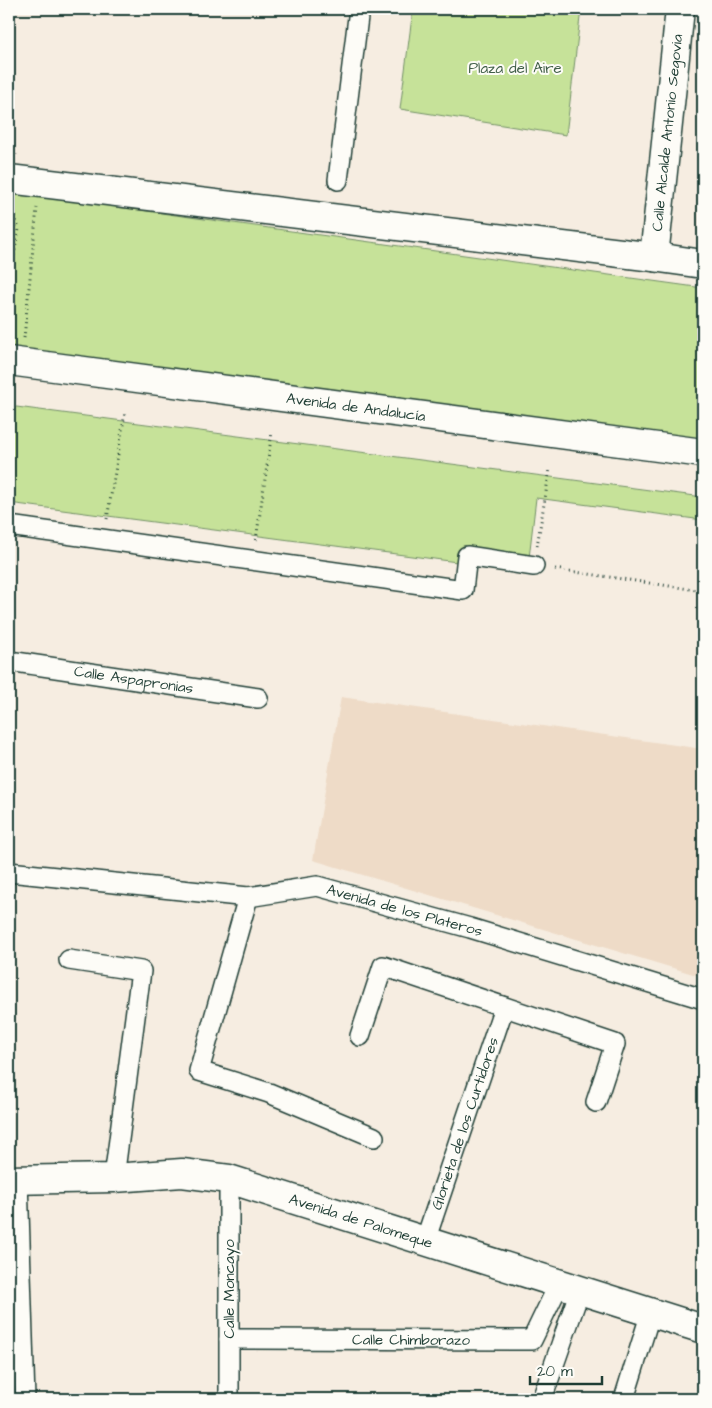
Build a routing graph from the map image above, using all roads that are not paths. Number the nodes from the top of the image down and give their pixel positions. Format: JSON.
{"nodes":[{"id":1,"x":359,"y":9,"type":"edge"},
{"id":2,"x":680,"y":9,"type":"edge"},
{"id":3,"x":9,"y":179,"type":"edge"},
{"id":4,"x":338,"y":180,"type":"dead end"},
{"id":5,"x":654,"y":257,"type":"junction"},
{"id":6,"x":703,"y":264,"type":"edge"},
{"id":7,"x":16,"y":351,"type":"edge"},
{"id":8,"x":703,"y":453,"type":"edge"},
{"id":9,"x":9,"y":526,"type":"edge"},
{"id":10,"x":534,"y":566,"type":"road end"},
{"id":11,"x":9,"y":661,"type":"edge"},
{"id":12,"x":258,"y":698,"type":"dead end"},
{"id":13,"x":9,"y":872,"type":"edge"},
{"id":14,"x":248,"y":897,"type":"junction"},
{"id":15,"x":69,"y":960,"type":"dead end"},
{"id":16,"x":703,"y":999,"type":"edge"},
{"id":17,"x":504,"y":1007,"type":"junction"},
{"id":18,"x":360,"y":1036,"type":"dead end"},
{"id":19,"x":596,"y":1102,"type":"dead end"},
{"id":20,"x":374,"y":1137,"type":"dead end"},
{"id":21,"x":114,"y":1178,"type":"junction"},
{"id":22,"x":229,"y":1179,"type":"junction"},
{"id":23,"x":13,"y":1180,"type":"edge"},
{"id":24,"x":425,"y":1241,"type":"junction"},
{"id":25,"x":570,"y":1287,"type":"junction"},
{"id":26,"x":650,"y":1312,"type":"junction"},
{"id":27,"x":703,"y":1329,"type":"edge"},
{"id":28,"x":229,"y":1339,"type":"junction"},
{"id":29,"x":25,"y":1399,"type":"edge"},
{"id":30,"x":229,"y":1399,"type":"edge"},
{"id":31,"x":542,"y":1399,"type":"edge"},
{"id":32,"x":624,"y":1399,"type":"edge"}],
"edges":[{"from":1,"to":4,"type":"street"},
{"from":2,"to":5,"type":"main road","name":"Calle Alcalde Antonio Segovia"},
{"from":3,"to":5,"type":"main road"},
{"from":5,"to":6,"type":"main road"},
{"from":7,"to":8,"type":"main road","name":"Avenida de Andalucía"},
{"from":9,"to":10,"type":"street"},
{"from":11,"to":12,"type":"street","name":"Calle Aspapronias"},
{"from":13,"to":14,"type":"street","name":"Avenida de los Plateros"},
{"from":14,"to":16,"type":"street","name":"Avenida de los Plateros"},
{"from":14,"to":20,"type":"street"},
{"from":15,"to":21,"type":"street"},
{"from":17,"to":18,"type":"street"},
{"from":17,"to":19,"type":"street"},
{"from":17,"to":24,"type":"street","name":"Glorieta de los Curtidores"},
{"from":21,"to":22,"type":"main road","name":"Avenida de Palomeque"},
{"from":21,"to":23,"type":"main road","name":"Avenida de Palomeque"},
{"from":22,"to":24,"type":"main road","name":"Avenida de Palomeque"},
{"from":22,"to":28,"type":"street","name":"Calle Moncayo"},
{"from":23,"to":29,"type":"street"},
{"from":24,"to":25,"type":"main road","name":"Avenida de Palomeque"},
{"from":25,"to":26,"type":"main road","name":"Avenida de Palomeque"},
{"from":25,"to":28,"type":"street","name":"Calle Chimborazo"},
{"from":25,"to":31,"type":"street"},
{"from":26,"to":27,"type":"main road","name":"Avenida de Palomeque"},
{"from":26,"to":32,"type":"street"},
{"from":28,"to":30,"type":"street","name":"Calle Moncayo"}]}
